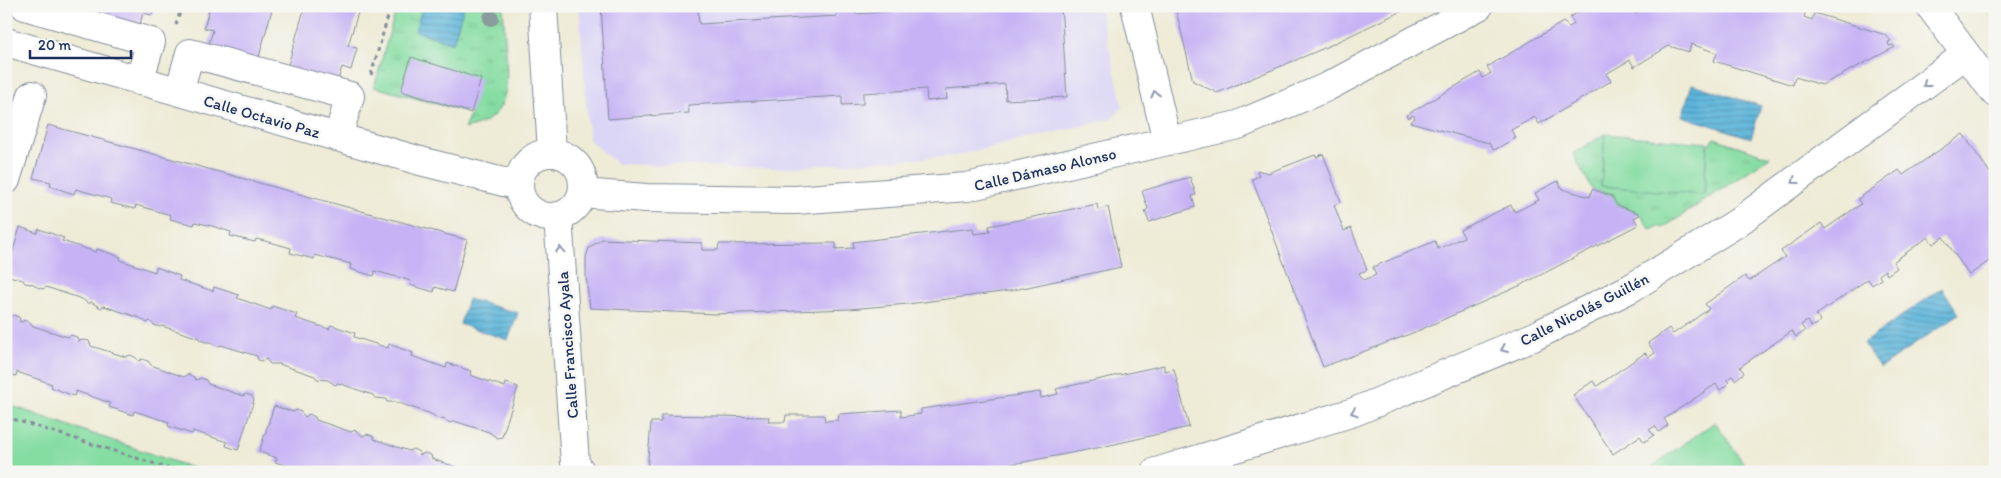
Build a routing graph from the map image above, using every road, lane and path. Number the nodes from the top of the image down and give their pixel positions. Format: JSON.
{"nodes":[{"id":1,"x":25,"y":6,"type":"edge"},
{"id":2,"x":391,"y":6,"type":"edge"},
{"id":3,"x":543,"y":6,"type":"edge"},
{"id":4,"x":1135,"y":6,"type":"edge"},
{"id":5,"x":1479,"y":6,"type":"edge"},
{"id":6,"x":1930,"y":6,"type":"edge"},
{"id":7,"x":6,"y":42,"type":"edge"},
{"id":8,"x":1965,"y":55,"type":"junction"},
{"id":9,"x":370,"y":78,"type":"dead end"},
{"id":10,"x":139,"y":81,"type":"junction"},
{"id":11,"x":179,"y":92,"type":"junction"},
{"id":12,"x":1995,"y":93,"type":"edge"},
{"id":13,"x":32,"y":95,"type":"dead end"},
{"id":14,"x":338,"y":137,"type":"junction"},
{"id":15,"x":1167,"y":141,"type":"junction"},
{"id":16,"x":552,"y":153,"type":"junction"},
{"id":17,"x":6,"y":180,"type":"edge"},
{"id":18,"x":519,"y":186,"type":"junction"},
{"id":19,"x":582,"y":193,"type":"junction"},
{"id":20,"x":558,"y":216,"type":"junction"},
{"id":21,"x":6,"y":417,"type":"edge"},
{"id":22,"x":181,"y":472,"type":"edge"},
{"id":23,"x":581,"y":472,"type":"edge"},
{"id":24,"x":1156,"y":472,"type":"edge"}],
"edges":[{"from":1,"to":10,"type":"street"},
{"from":2,"to":9,"type":"path"},
{"from":3,"to":16,"type":"street"},
{"from":15,"to":4,"type":"street","one_way":true},
{"from":5,"to":15,"type":"street","name":"Calle Dámaso Alonso"},
{"from":6,"to":8,"type":"street"},
{"from":7,"to":10,"type":"street","name":"Calle Octavio Paz"},
{"from":8,"to":12,"type":"street"},
{"from":8,"to":24,"type":"street","name":"Calle Nicolás Guillén","one_way":true},
{"from":10,"to":11,"type":"street","name":"Calle Octavio Paz"},
{"from":11,"to":14,"type":"street","name":"Calle Octavio Paz"},
{"from":11,"to":14,"type":"street"},
{"from":13,"to":17,"type":"street"},
{"from":14,"to":18,"type":"street","name":"Calle Octavio Paz"},
{"from":15,"to":19,"type":"street","name":"Calle Dámaso Alonso"},
{"from":16,"to":18,"type":"street"},
{"from":16,"to":19,"type":"street"},
{"from":18,"to":20,"type":"street"},
{"from":19,"to":20,"type":"street"},
{"from":23,"to":20,"type":"street","name":"Calle Francisco Ayala","one_way":true},
{"from":21,"to":22,"type":"path"}]}
